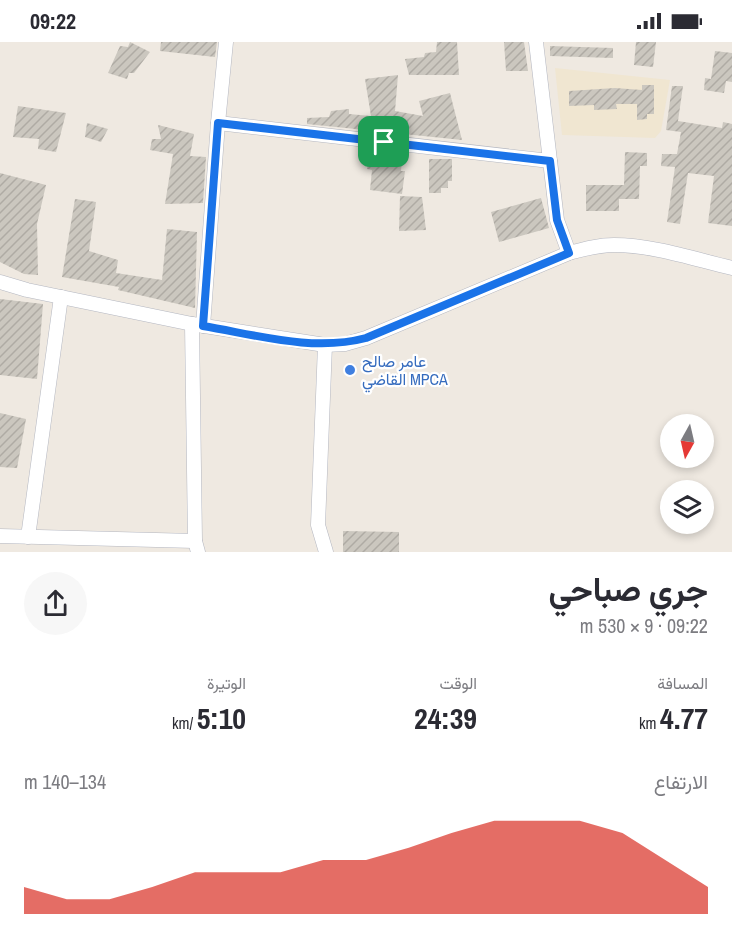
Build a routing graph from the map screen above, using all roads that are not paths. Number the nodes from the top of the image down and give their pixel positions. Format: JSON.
{"nodes":[{"id":1,"x":226,"y":42,"type":"edge"},
{"id":2,"x":536,"y":42,"type":"edge"},
{"id":3,"x":218,"y":123,"type":"junction"},
{"id":4,"x":550,"y":161,"type":"junction"},
{"id":5,"x":569,"y":253,"type":"junction"},
{"id":6,"x":732,"y":268,"type":"edge"},
{"id":7,"x":0,"y":282,"type":"edge"},
{"id":8,"x":61,"y":297,"type":"junction"},
{"id":9,"x":198,"y":325,"type":"junction"},
{"id":10,"x":325,"y":345,"type":"junction"},
{"id":11,"x":0,"y":536,"type":"edge"},
{"id":12,"x":28,"y":537,"type":"junction"},
{"id":13,"x":196,"y":546,"type":"edge"},
{"id":14,"x":326,"y":552,"type":"edge"}],
"edges":[{"from":1,"to":3,"type":"street"},
{"from":2,"to":4,"type":"street"},
{"from":3,"to":4,"type":"street"},
{"from":3,"to":9,"type":"street"},
{"from":4,"to":5,"type":"street"},
{"from":5,"to":6,"type":"street"},
{"from":5,"to":10,"type":"street"},
{"from":7,"to":8,"type":"street"},
{"from":8,"to":9,"type":"street"},
{"from":8,"to":12,"type":"street"},
{"from":9,"to":10,"type":"street"},
{"from":9,"to":13,"type":"street"},
{"from":10,"to":14,"type":"street"},
{"from":11,"to":12,"type":"street"},
{"from":12,"to":13,"type":"street"}]}
